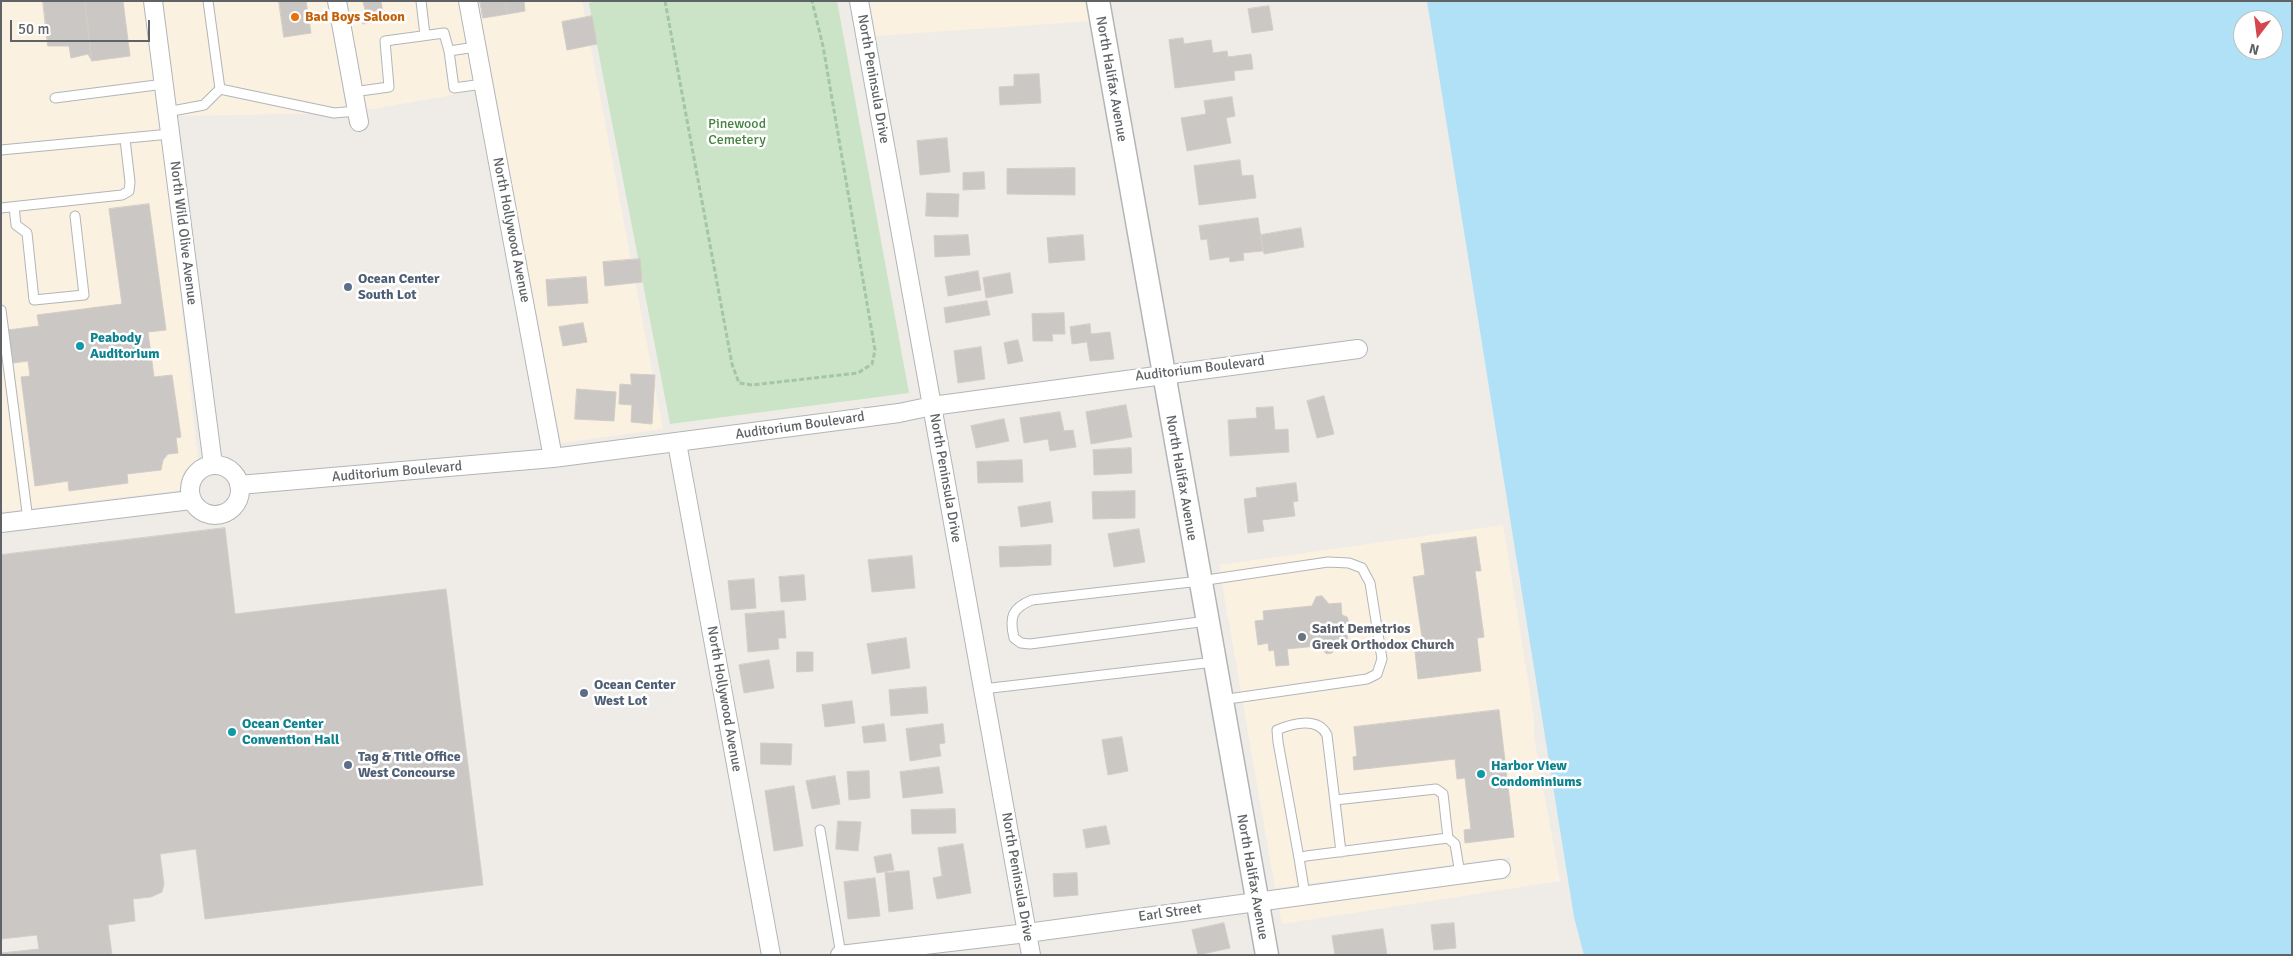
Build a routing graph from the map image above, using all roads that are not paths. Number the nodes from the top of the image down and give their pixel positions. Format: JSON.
{"nodes":[{"id":1,"x":153,"y":1,"type":"edge"},
{"id":2,"x":208,"y":1,"type":"edge"},
{"id":3,"x":337,"y":1,"type":"edge"},
{"id":4,"x":421,"y":1,"type":"edge"},
{"id":5,"x":468,"y":1,"type":"edge"},
{"id":6,"x":859,"y":1,"type":"edge"},
{"id":7,"x":1098,"y":1,"type":"edge"},
{"id":8,"x":424,"y":35,"type":"junction"},
{"id":9,"x":476,"y":47,"type":"junction"},
{"id":10,"x":449,"y":51,"type":"junction"},
{"id":11,"x":164,"y":84,"type":"junction"},
{"id":12,"x":483,"y":84,"type":"junction"},
{"id":13,"x":220,"y":89,"type":"junction"},
{"id":14,"x":354,"y":92,"type":"junction"},
{"id":15,"x":55,"y":98,"type":"dead end"},
{"id":16,"x":167,"y":112,"type":"junction"},
{"id":17,"x":358,"y":116,"type":"joint"},
{"id":18,"x":170,"y":134,"type":"junction"},
{"id":19,"x":124,"y":139,"type":"junction"},
{"id":20,"x":1,"y":150,"type":"edge"},
{"id":21,"x":14,"y":207,"type":"junction"},
{"id":22,"x":1,"y":208,"type":"edge"},
{"id":23,"x":75,"y":216,"type":"dead end"},
{"id":24,"x":1,"y":310,"type":"edge"},
{"id":25,"x":1358,"y":349,"type":"dead end"},
{"id":26,"x":1162,"y":373,"type":"junction"},
{"id":27,"x":932,"y":406,"type":"junction"},
{"id":28,"x":677,"y":443,"type":"junction"},
{"id":29,"x":553,"y":458,"type":"junction"},
{"id":30,"x":213,"y":465,"type":"junction"},
{"id":31,"x":239,"y":485,"type":"junction"},
{"id":32,"x":191,"y":500,"type":"junction"},
{"id":33,"x":28,"y":520,"type":"junction"},
{"id":34,"x":1,"y":523,"type":"edge"},
{"id":35,"x":1200,"y":581,"type":"junction"},
{"id":36,"x":1206,"y":621,"type":"junction"},
{"id":37,"x":1214,"y":662,"type":"junction"},
{"id":38,"x":983,"y":689,"type":"junction"},
{"id":39,"x":1221,"y":700,"type":"junction"},
{"id":40,"x":1335,"y":800,"type":"junction"},
{"id":41,"x":820,"y":830,"type":"dead end"},
{"id":42,"x":1448,"y":838,"type":"junction"},
{"id":43,"x":1342,"y":852,"type":"junction"},
{"id":44,"x":1299,"y":858,"type":"junction"},
{"id":45,"x":1501,"y":869,"type":"dead end"},
{"id":46,"x":1460,"y":874,"type":"junction"},
{"id":47,"x":1304,"y":895,"type":"junction"},
{"id":48,"x":1256,"y":902,"type":"junction"},
{"id":49,"x":1027,"y":933,"type":"junction"},
{"id":50,"x":771,"y":955,"type":"edge"},
{"id":51,"x":840,"y":955,"type":"edge"},
{"id":52,"x":1031,"y":955,"type":"edge"},
{"id":53,"x":1267,"y":955,"type":"edge"}],
"edges":[{"from":1,"to":11,"type":"street","name":"North Wild Olive Avenue"},
{"from":2,"to":13,"type":"lane"},
{"from":3,"to":14,"type":"street"},
{"from":4,"to":8,"type":"lane"},
{"from":5,"to":9,"type":"street","name":"North Hollywood Avenue"},
{"from":6,"to":27,"type":"street","name":"North Peninsula Drive"},
{"from":7,"to":26,"type":"street","name":"North Halifax Avenue"},
{"from":8,"to":10,"type":"lane"},
{"from":8,"to":14,"type":"lane"},
{"from":9,"to":10,"type":"lane"},
{"from":9,"to":12,"type":"street","name":"North Hollywood Avenue"},
{"from":10,"to":12,"type":"lane"},
{"from":11,"to":15,"type":"lane"},
{"from":11,"to":16,"type":"street","name":"North Wild Olive Avenue"},
{"from":12,"to":29,"type":"street","name":"North Hollywood Avenue"},
{"from":13,"to":16,"type":"lane"},
{"from":13,"to":17,"type":"lane"},
{"from":14,"to":17,"type":"street"},
{"from":16,"to":18,"type":"street","name":"North Wild Olive Avenue"},
{"from":18,"to":19,"type":"lane"},
{"from":18,"to":30,"type":"street","name":"North Wild Olive Avenue"},
{"from":19,"to":20,"type":"lane"},
{"from":19,"to":21,"type":"lane"},
{"from":21,"to":22,"type":"lane"},
{"from":21,"to":23,"type":"lane"},
{"from":24,"to":33,"type":"lane"},
{"from":25,"to":26,"type":"street","name":"Auditorium Boulevard"},
{"from":26,"to":27,"type":"street","name":"Auditorium Boulevard"},
{"from":26,"to":35,"type":"street","name":"North Halifax Avenue"},
{"from":27,"to":28,"type":"street","name":"Auditorium Boulevard"},
{"from":27,"to":38,"type":"street","name":"North Peninsula Drive"},
{"from":28,"to":29,"type":"street","name":"Auditorium Boulevard"},
{"from":28,"to":50,"type":"street","name":"North Hollywood Avenue"},
{"from":29,"to":31,"type":"street","name":"Auditorium Boulevard"},
{"from":30,"to":31,"type":"street"},
{"from":30,"to":32,"type":"street"},
{"from":31,"to":32,"type":"street"},
{"from":32,"to":33,"type":"street"},
{"from":33,"to":34,"type":"street"},
{"from":35,"to":36,"type":"street","name":"North Halifax Avenue"},
{"from":35,"to":36,"type":"lane"},
{"from":35,"to":39,"type":"lane"},
{"from":36,"to":37,"type":"street","name":"North Halifax Avenue"},
{"from":37,"to":38,"type":"lane"},
{"from":37,"to":39,"type":"street","name":"North Halifax Avenue"},
{"from":38,"to":49,"type":"street","name":"North Peninsula Drive"},
{"from":39,"to":48,"type":"street","name":"North Halifax Avenue"},
{"from":40,"to":42,"type":"lane"},
{"from":40,"to":43,"type":"lane"},
{"from":40,"to":44,"type":"lane"},
{"from":41,"to":51,"type":"lane"},
{"from":42,"to":43,"type":"lane"},
{"from":42,"to":46,"type":"lane"},
{"from":43,"to":44,"type":"lane"},
{"from":44,"to":47,"type":"lane"},
{"from":45,"to":46,"type":"street","name":"Earl Street"},
{"from":46,"to":47,"type":"street","name":"Earl Street"},
{"from":47,"to":48,"type":"street","name":"Earl Street"},
{"from":48,"to":49,"type":"street","name":"Earl Street"},
{"from":48,"to":53,"type":"street","name":"North Halifax Avenue"},
{"from":49,"to":51,"type":"street","name":"Earl Street"},
{"from":49,"to":52,"type":"street","name":"North Peninsula Drive"}]}
